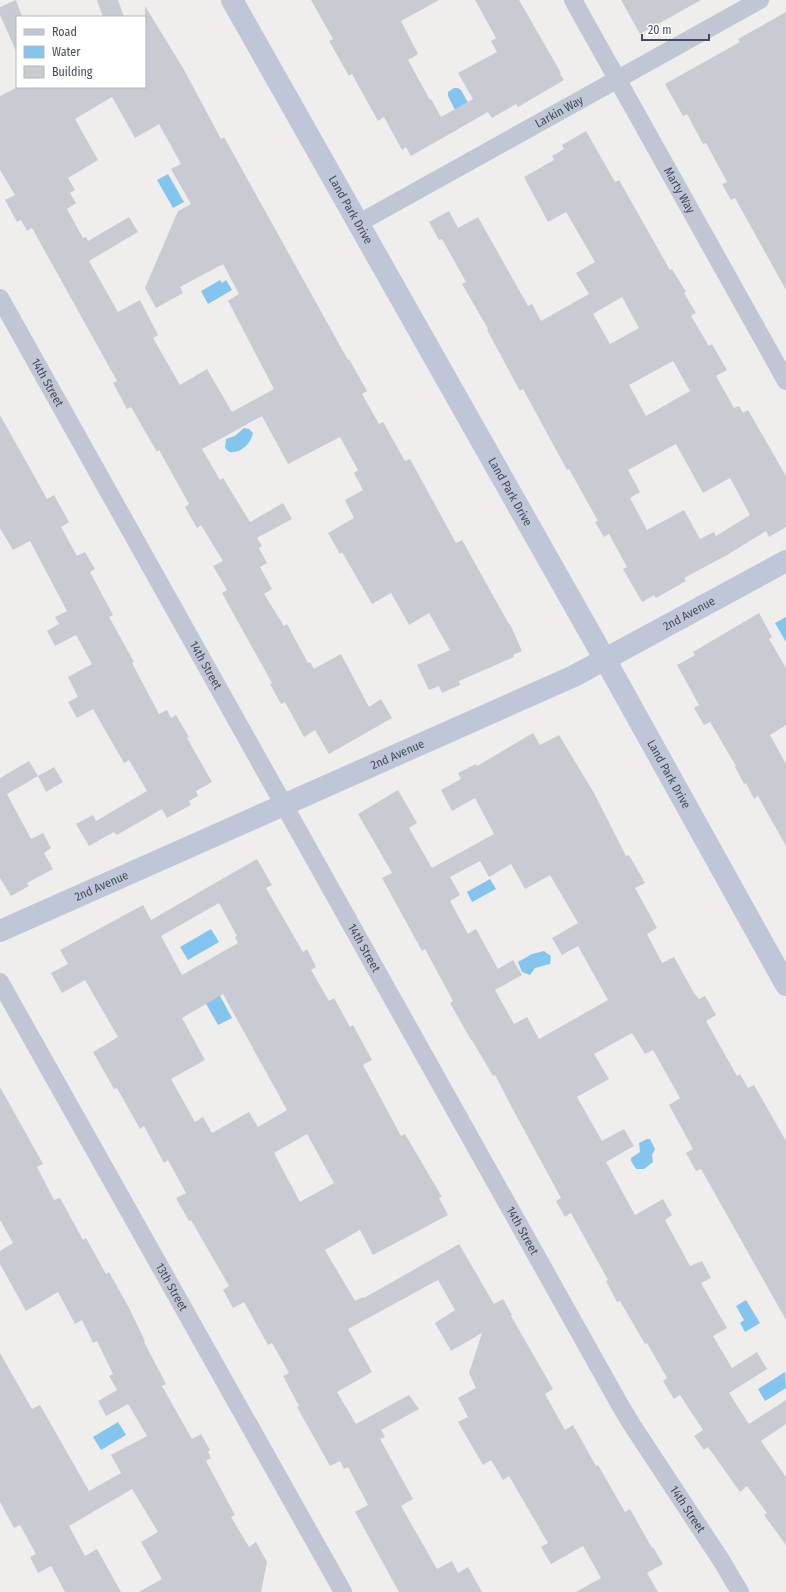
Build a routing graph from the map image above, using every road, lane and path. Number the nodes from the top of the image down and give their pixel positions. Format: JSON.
{"nodes":[{"id":1,"x":232,"y":0,"type":"edge"},
{"id":2,"x":573,"y":0,"type":"edge"},
{"id":3,"x":760,"y":0,"type":"edge"},
{"id":4,"x":618,"y":80,"type":"junction"},
{"id":5,"x":359,"y":224,"type":"junction"},
{"id":6,"x":0,"y":298,"type":"edge"},
{"id":7,"x":786,"y":381,"type":"edge"},
{"id":8,"x":786,"y":561,"type":"edge"},
{"id":9,"x":605,"y":660,"type":"junction"},
{"id":10,"x":284,"y":805,"type":"junction"},
{"id":11,"x":0,"y":931,"type":"edge"},
{"id":12,"x":0,"y":982,"type":"edge"},
{"id":13,"x":786,"y":985,"type":"edge"},
{"id":14,"x":343,"y":1592,"type":"edge"},
{"id":15,"x":740,"y":1592,"type":"edge"}],
"edges":[{"from":1,"to":5,"type":"main road","name":"Land Park Drive"},
{"from":2,"to":4,"type":"street","name":"Marty Way"},
{"from":3,"to":4,"type":"street","name":"Larkin Way"},
{"from":4,"to":5,"type":"street","name":"Larkin Way"},
{"from":4,"to":7,"type":"street","name":"Marty Way"},
{"from":5,"to":9,"type":"main road","name":"Land Park Drive"},
{"from":6,"to":10,"type":"street","name":"14th Street"},
{"from":8,"to":9,"type":"main road","name":"2nd Avenue"},
{"from":9,"to":10,"type":"main road","name":"2nd Avenue"},
{"from":9,"to":13,"type":"main road","name":"Land Park Drive"},
{"from":10,"to":11,"type":"main road","name":"2nd Avenue"},
{"from":10,"to":15,"type":"street","name":"14th Street"},
{"from":12,"to":14,"type":"street","name":"13th Street"}]}
